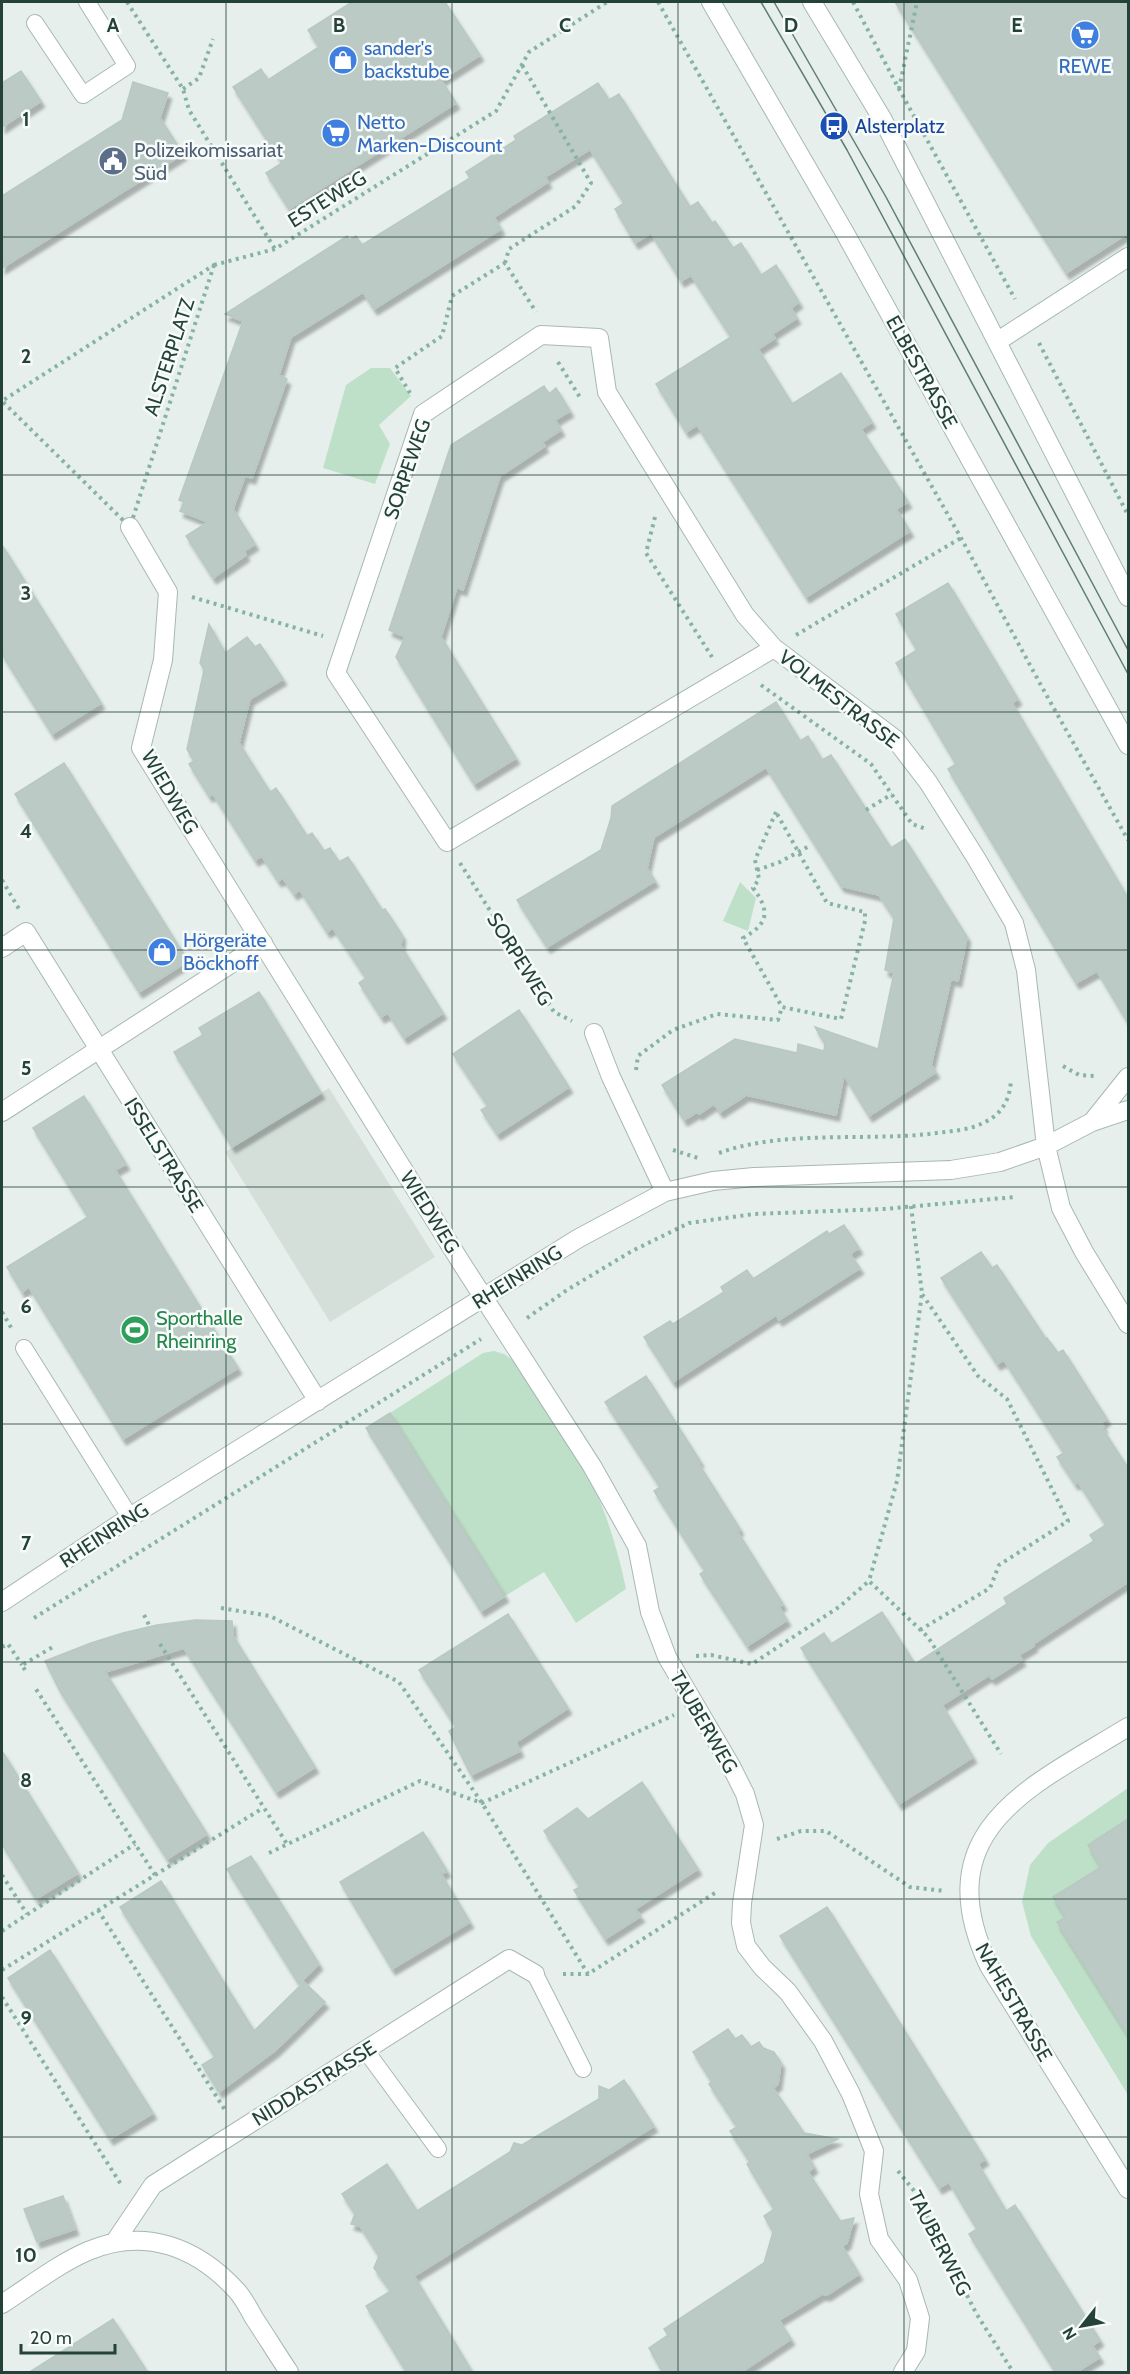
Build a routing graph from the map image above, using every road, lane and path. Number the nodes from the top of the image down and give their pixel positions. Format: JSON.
{"nodes":[{"id":1,"x":87,"y":2,"type":"edge"},
{"id":2,"x":126,"y":2,"type":"edge"},
{"id":3,"x":607,"y":2,"type":"edge"},
{"id":4,"x":658,"y":2,"type":"edge"},
{"id":5,"x":711,"y":2,"type":"edge"},
{"id":6,"x":812,"y":2,"type":"edge"},
{"id":7,"x":853,"y":2,"type":"edge"},
{"id":8,"x":917,"y":2,"type":"edge"},
{"id":9,"x":35,"y":23,"type":"dead end"},
{"id":10,"x":213,"y":39,"type":"dead end"},
{"id":11,"x":522,"y":64,"type":"junction"},
{"id":12,"x":183,"y":89,"type":"junction"},
{"id":13,"x":898,"y":89,"type":"junction"},
{"id":14,"x":275,"y":249,"type":"junction"},
{"id":15,"x":1128,"y":257,"type":"edge"},
{"id":16,"x":505,"y":263,"type":"junction"},
{"id":17,"x":214,"y":265,"type":"junction"},
{"id":18,"x":1028,"y":321,"type":"junction"},
{"id":19,"x":541,"y":335,"type":"junction"},
{"id":20,"x":998,"y":341,"type":"junction"},
{"id":21,"x":2,"y":401,"type":"edge"},
{"id":22,"x":586,"y":405,"type":"dead end"},
{"id":23,"x":423,"y":414,"type":"junction"},
{"id":24,"x":649,"y":507,"type":"dead end"},
{"id":25,"x":1128,"y":515,"type":"edge"},
{"id":26,"x":130,"y":527,"type":"junction"},
{"id":27,"x":961,"y":538,"type":"junction"},
{"id":28,"x":168,"y":592,"type":"junction"},
{"id":29,"x":1128,"y":597,"type":"edge"},
{"id":30,"x":345,"y":643,"type":"junction"},
{"id":31,"x":774,"y":648,"type":"junction"},
{"id":32,"x":724,"y":677,"type":"junction"},
{"id":33,"x":1128,"y":745,"type":"edge"},
{"id":34,"x":892,"y":794,"type":"junction"},
{"id":35,"x":866,"y":810,"type":"dead end"},
{"id":36,"x":932,"y":830,"type":"dead end"},
{"id":37,"x":1128,"y":840,"type":"edge"},
{"id":38,"x":447,"y":842,"type":"junction"},
{"id":39,"x":809,"y":846,"type":"dead end"},
{"id":40,"x":798,"y":852,"type":"junction"},
{"id":41,"x":757,"y":870,"type":"junction"},
{"id":42,"x":2,"y":880,"type":"edge"},
{"id":43,"x":26,"y":932,"type":"junction"},
{"id":44,"x":263,"y":943,"type":"junction"},
{"id":45,"x":2,"y":948,"type":"edge"},
{"id":46,"x":782,"y":1007,"type":"junction"},
{"id":47,"x":594,"y":1033,"type":"joint"},
{"id":48,"x":99,"y":1050,"type":"junction"},
{"id":49,"x":1058,"y":1056,"type":"dead end"},
{"id":50,"x":1104,"y":1071,"type":"dead end"},
{"id":51,"x":636,"y":1074,"type":"dead end"},
{"id":52,"x":1011,"y":1077,"type":"dead end"},
{"id":53,"x":1128,"y":1077,"type":"edge"},
{"id":54,"x":1128,"y":1110,"type":"edge"},
{"id":55,"x":2,"y":1112,"type":"edge"},
{"id":56,"x":1092,"y":1122,"type":"junction"},
{"id":57,"x":1046,"y":1146,"type":"junction"},
{"id":58,"x":668,"y":1147,"type":"dead end"},
{"id":59,"x":709,"y":1156,"type":"dead end"},
{"id":60,"x":700,"y":1158,"type":"dead end"},
{"id":61,"x":665,"y":1192,"type":"junction"},
{"id":62,"x":1015,"y":1197,"type":"dead end"},
{"id":63,"x":911,"y":1206,"type":"junction"},
{"id":64,"x":922,"y":1293,"type":"junction"},
{"id":65,"x":484,"y":1298,"type":"junction"},
{"id":66,"x":1128,"y":1324,"type":"edge"},
{"id":67,"x":504,"y":1330,"type":"junction"},
{"id":68,"x":24,"y":1348,"type":"dead end"},
{"id":69,"x":318,"y":1401,"type":"junction"},
{"id":70,"x":130,"y":1517,"type":"junction"},
{"id":71,"x":869,"y":1581,"type":"junction"},
{"id":72,"x":2,"y":1602,"type":"edge"},
{"id":73,"x":221,"y":1608,"type":"dead end"},
{"id":74,"x":144,"y":1615,"type":"dead end"},
{"id":75,"x":34,"y":1618,"type":"dead end"},
{"id":76,"x":150,"y":1627,"type":"dead end"},
{"id":77,"x":920,"y":1630,"type":"junction"},
{"id":78,"x":160,"y":1644,"type":"dead end"},
{"id":79,"x":2,"y":1647,"type":"edge"},
{"id":80,"x":52,"y":1647,"type":"dead end"},
{"id":81,"x":667,"y":1657,"type":"junction"},
{"id":82,"x":34,"y":1686,"type":"dead end"},
{"id":83,"x":696,"y":1705,"type":"junction"},
{"id":84,"x":1128,"y":1727,"type":"edge"},
{"id":85,"x":1001,"y":1754,"type":"dead end"},
{"id":86,"x":482,"y":1803,"type":"junction"},
{"id":87,"x":263,"y":1808,"type":"junction"},
{"id":88,"x":135,"y":1844,"type":"junction"},
{"id":89,"x":287,"y":1844,"type":"junction"},
{"id":90,"x":269,"y":1853,"type":"dead end"},
{"id":91,"x":746,"y":1869,"type":"junction"},
{"id":92,"x":2,"y":1875,"type":"edge"},
{"id":93,"x":155,"y":1875,"type":"junction"},
{"id":94,"x":969,"y":1894,"type":"junction"},
{"id":95,"x":99,"y":1910,"type":"junction"},
{"id":96,"x":27,"y":1914,"type":"junction"},
{"id":97,"x":2,"y":1931,"type":"edge"},
{"id":98,"x":2,"y":1970,"type":"edge"},
{"id":99,"x":535,"y":1974,"type":"junction"},
{"id":100,"x":588,"y":1974,"type":"junction"},
{"id":101,"x":2,"y":1997,"type":"edge"},
{"id":102,"x":366,"y":2051,"type":"junction"},
{"id":103,"x":583,"y":2069,"type":"dead end"},
{"id":104,"x":238,"y":2130,"type":"junction"},
{"id":105,"x":438,"y":2149,"type":"dead end"},
{"id":106,"x":874,"y":2151,"type":"junction"},
{"id":107,"x":1128,"y":2189,"type":"edge"},
{"id":108,"x":137,"y":2209,"type":"junction"},
{"id":109,"x":114,"y":2243,"type":"junction"},
{"id":110,"x":2,"y":2304,"type":"edge"},
{"id":111,"x":289,"y":2373,"type":"edge"},
{"id":112,"x":903,"y":2373,"type":"edge"},
{"id":113,"x":1013,"y":2373,"type":"edge"}],
"edges":[{"from":1,"to":9,"type":"lane"},
{"from":2,"to":12,"type":"path"},
{"from":3,"to":11,"type":"path","name":"ESTEWEG"},
{"from":4,"to":27,"type":"path"},
{"from":5,"to":33,"type":"street","name":"ELBESTRASSE"},
{"from":6,"to":20,"type":"street"},
{"from":7,"to":13,"type":"path"},
{"from":8,"to":13,"type":"path"},
{"from":10,"to":12,"type":"path"},
{"from":11,"to":14,"type":"path","name":"ESTEWEG"},
{"from":11,"to":16,"type":"path"},
{"from":12,"to":14,"type":"path"},
{"from":13,"to":18,"type":"path"},
{"from":14,"to":17,"type":"path","name":"ESTEWEG"},
{"from":15,"to":18,"type":"street"},
{"from":16,"to":19,"type":"path"},
{"from":16,"to":23,"type":"path"},
{"from":17,"to":21,"type":"path","name":"ALSTERPLATZ"},
{"from":17,"to":26,"type":"path","name":"ALSTERPLATZ"},
{"from":18,"to":20,"type":"street"},
{"from":18,"to":25,"type":"path"},
{"from":19,"to":22,"type":"path"},
{"from":19,"to":23,"type":"street","name":"SORPEWEG"},
{"from":19,"to":31,"type":"street","name":"VOLMESTRASSE"},
{"from":20,"to":29,"type":"street"},
{"from":21,"to":26,"type":"path","name":"ALSTERPLATZ"},
{"from":23,"to":30,"type":"street","name":"SORPEWEG"},
{"from":24,"to":32,"type":"path"},
{"from":26,"to":28,"type":"street"},
{"from":27,"to":31,"type":"path"},
{"from":27,"to":37,"type":"path"},
{"from":28,"to":30,"type":"path"},
{"from":28,"to":44,"type":"street","name":"WIEDWEG"},
{"from":30,"to":38,"type":"street","name":"SORPEWEG"},
{"from":31,"to":32,"type":"street"},
{"from":31,"to":57,"type":"street","name":"VOLMESTRASSE"},
{"from":32,"to":34,"type":"path"},
{"from":32,"to":38,"type":"street"},
{"from":34,"to":35,"type":"path"},
{"from":34,"to":36,"type":"path"},
{"from":38,"to":47,"type":"path","name":"SORPEWEG"},
{"from":39,"to":40,"type":"path"},
{"from":40,"to":41,"type":"path"},
{"from":40,"to":41,"type":"path"},
{"from":40,"to":46,"type":"path"},
{"from":41,"to":46,"type":"path"},
{"from":42,"to":43,"type":"path"},
{"from":43,"to":45,"type":"street"},
{"from":43,"to":48,"type":"street","name":"ISSELSTRASSE"},
{"from":44,"to":48,"type":"street"},
{"from":44,"to":65,"type":"street","name":"WIEDWEG"},
{"from":46,"to":51,"type":"path"},
{"from":47,"to":61,"type":"street"},
{"from":48,"to":55,"type":"street"},
{"from":48,"to":69,"type":"street","name":"ISSELSTRASSE"},
{"from":49,"to":50,"type":"path"},
{"from":52,"to":59,"type":"path"},
{"from":53,"to":56,"type":"street","name":"RHEINRING"},
{"from":54,"to":56,"type":"street","name":"RHEINRING"},
{"from":56,"to":57,"type":"street","name":"RHEINRING"},
{"from":57,"to":61,"type":"street","name":"RHEINRING"},
{"from":57,"to":66,"type":"street"},
{"from":58,"to":60,"type":"path"},
{"from":61,"to":65,"type":"street","name":"RHEINRING"},
{"from":62,"to":63,"type":"path"},
{"from":63,"to":64,"type":"path"},
{"from":63,"to":67,"type":"path"},
{"from":64,"to":71,"type":"path"},
{"from":64,"to":77,"type":"path"},
{"from":65,"to":67,"type":"street","name":"TAUBERWEG"},
{"from":65,"to":69,"type":"street","name":"RHEINRING"},
{"from":67,"to":75,"type":"path"},
{"from":67,"to":81,"type":"street","name":"TAUBERWEG"},
{"from":68,"to":70,"type":"lane"},
{"from":69,"to":70,"type":"street","name":"RHEINRING"},
{"from":70,"to":72,"type":"street","name":"RHEINRING"},
{"from":71,"to":77,"type":"path"},
{"from":71,"to":81,"type":"path"},
{"from":73,"to":86,"type":"path"},
{"from":74,"to":76,"type":"path"},
{"from":77,"to":85,"type":"path"},
{"from":78,"to":87,"type":"path"},
{"from":79,"to":80,"type":"path"},
{"from":81,"to":83,"type":"street","name":"TAUBERWEG"},
{"from":82,"to":88,"type":"path"},
{"from":83,"to":86,"type":"path"},
{"from":83,"to":91,"type":"street","name":"TAUBERWEG"},
{"from":84,"to":94,"type":"street","name":"NAHESTRASSE"},
{"from":86,"to":89,"type":"path"},
{"from":86,"to":100,"type":"path"},
{"from":87,"to":89,"type":"path"},
{"from":87,"to":93,"type":"path"},
{"from":88,"to":93,"type":"path"},
{"from":88,"to":96,"type":"path"},
{"from":89,"to":90,"type":"path"},
{"from":91,"to":94,"type":"path"},
{"from":91,"to":100,"type":"path"},
{"from":91,"to":106,"type":"street","name":"TAUBERWEG"},
{"from":92,"to":96,"type":"path"},
{"from":93,"to":95,"type":"path"},
{"from":94,"to":107,"type":"street","name":"NAHESTRASSE"},
{"from":95,"to":98,"type":"path"},
{"from":95,"to":104,"type":"path"},
{"from":96,"to":97,"type":"path"},
{"from":99,"to":100,"type":"path"},
{"from":99,"to":102,"type":"street","name":"NIDDASTRASSE"},
{"from":99,"to":103,"type":"lane"},
{"from":101,"to":108,"type":"path"},
{"from":102,"to":104,"type":"street","name":"NIDDASTRASSE"},
{"from":102,"to":105,"type":"lane"},
{"from":104,"to":108,"type":"street","name":"NIDDASTRASSE"},
{"from":106,"to":112,"type":"street","name":"TAUBERWEG"},
{"from":106,"to":113,"type":"path","name":"TAUBERWEG"},
{"from":108,"to":109,"type":"street","name":"NIDDASTRASSE"},
{"from":109,"to":110,"type":"street"},
{"from":109,"to":111,"type":"street"}]}
